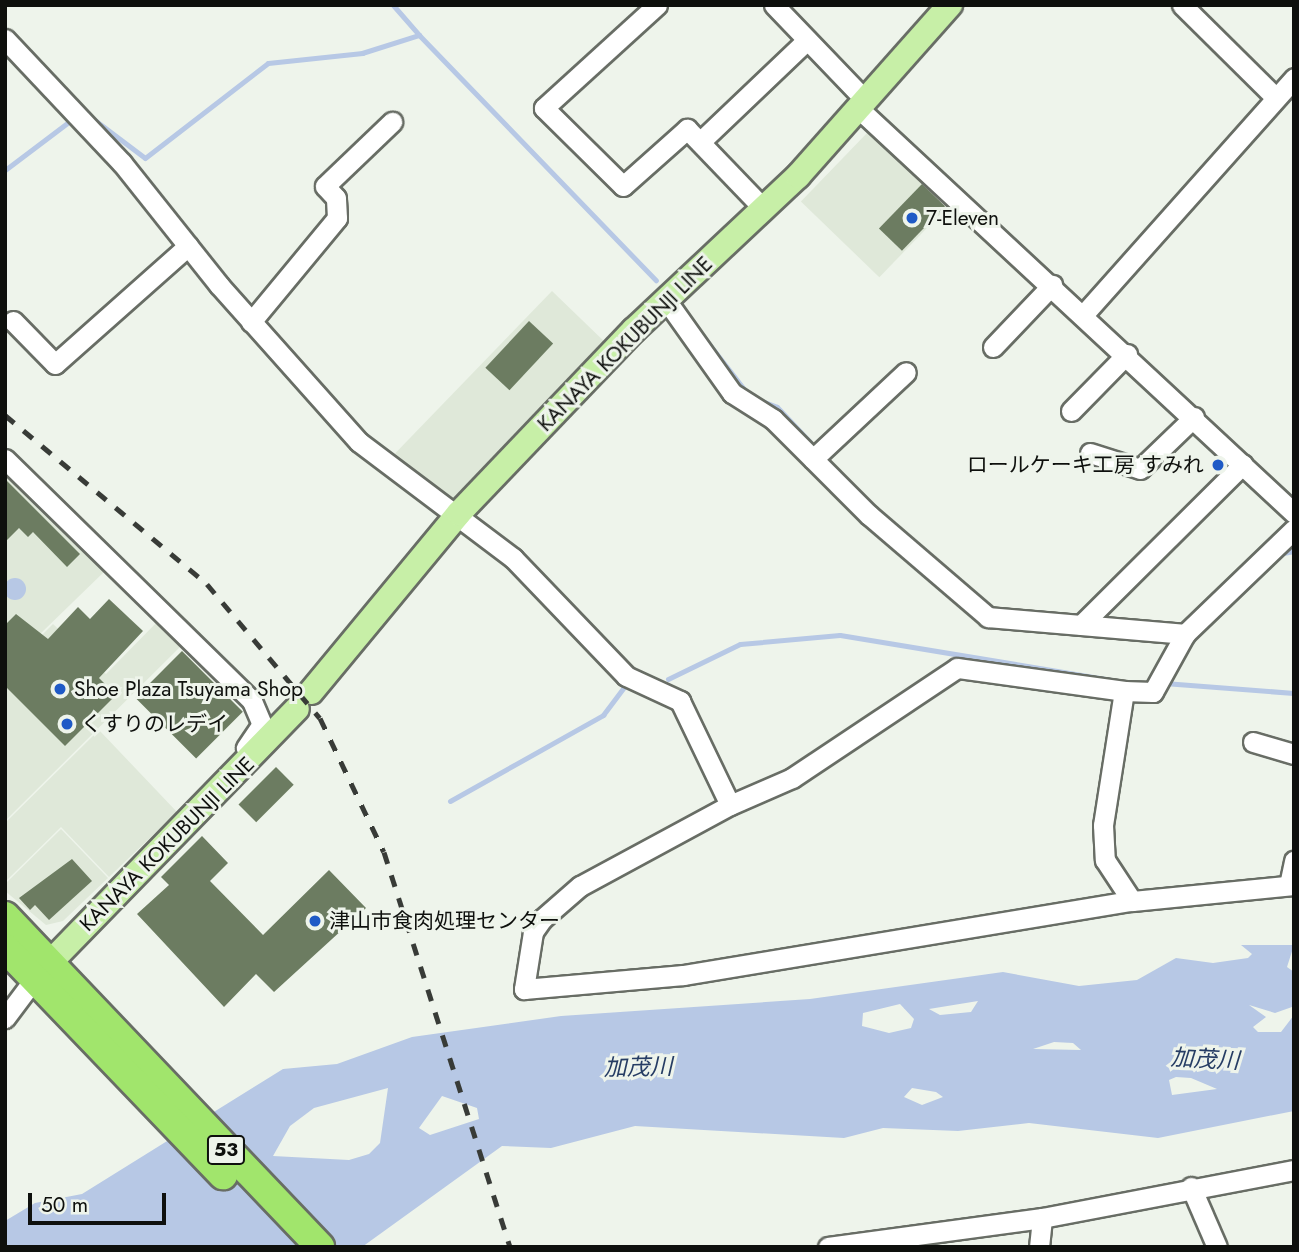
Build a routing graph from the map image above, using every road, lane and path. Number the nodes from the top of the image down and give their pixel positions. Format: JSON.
{"nodes":[{"id":1,"x":657,"y":5,"type":"edge"},
{"id":2,"x":774,"y":5,"type":"edge"},
{"id":3,"x":950,"y":5,"type":"edge"},
{"id":4,"x":1182,"y":5,"type":"edge"},
{"id":5,"x":5,"y":39,"type":"edge"},
{"id":6,"x":807,"y":40,"type":"junction"},
{"id":7,"x":1294,"y":78,"type":"edge"},
{"id":8,"x":1276,"y":97,"type":"junction"},
{"id":9,"x":861,"y":104,"type":"junction"},
{"id":10,"x":392,"y":122,"type":"dead end"},
{"id":11,"x":700,"y":142,"type":"junction"},
{"id":12,"x":764,"y":209,"type":"junction"},
{"id":13,"x":188,"y":246,"type":"junction"},
{"id":14,"x":1052,"y":285,"type":"junction"},
{"id":15,"x":666,"y":300,"type":"junction"},
{"id":16,"x":1084,"y":314,"type":"junction"},
{"id":17,"x":13,"y":321,"type":"dead end"},
{"id":18,"x":251,"y":322,"type":"junction"},
{"id":19,"x":993,"y":346,"type":"dead end"},
{"id":20,"x":1127,"y":354,"type":"junction"},
{"id":21,"x":906,"y":372,"type":"dead end"},
{"id":22,"x":1071,"y":411,"type":"dead end"},
{"id":23,"x":1194,"y":417,"type":"junction"},
{"id":24,"x":1090,"y":453,"type":"dead end"},
{"id":25,"x":5,"y":459,"type":"edge"},
{"id":26,"x":813,"y":459,"type":"junction"},
{"id":27,"x":1242,"y":464,"type":"junction"},
{"id":28,"x":459,"y":513,"type":"junction"},
{"id":29,"x":1293,"y":515,"type":"edge"},
{"id":30,"x":1081,"y":625,"type":"junction"},
{"id":31,"x":1185,"y":634,"type":"junction"},
{"id":32,"x":1124,"y":691,"type":"junction"},
{"id":33,"x":1253,"y":742,"type":"dead end"},
{"id":34,"x":1294,"y":754,"type":"edge"},
{"id":35,"x":730,"y":805,"type":"junction"},
{"id":36,"x":160,"y":850,"type":"junction"},
{"id":37,"x":1294,"y":861,"type":"edge"},
{"id":38,"x":1291,"y":885,"type":"edge"},
{"id":39,"x":1132,"y":901,"type":"junction"},
{"id":40,"x":5,"y":916,"type":"edge"},
{"id":41,"x":5,"y":948,"type":"edge"},
{"id":42,"x":43,"y":969,"type":"junction"},
{"id":43,"x":5,"y":1018,"type":"edge"},
{"id":44,"x":1294,"y":1170,"type":"edge"},
{"id":45,"x":1191,"y":1187,"type":"junction"},
{"id":46,"x":1042,"y":1218,"type":"junction"},
{"id":47,"x":294,"y":1247,"type":"edge"},
{"id":48,"x":320,"y":1247,"type":"edge"},
{"id":49,"x":828,"y":1247,"type":"edge"},
{"id":50,"x":1039,"y":1247,"type":"edge"},
{"id":51,"x":1217,"y":1247,"type":"edge"}],
"edges":[{"from":1,"to":11,"type":"street"},
{"from":2,"to":6,"type":"street"},
{"from":3,"to":9,"type":"main road","name":"KANAYA KOKUBUNJI LINE"},
{"from":4,"to":8,"type":"street"},
{"from":5,"to":13,"type":"street"},
{"from":6,"to":9,"type":"street"},
{"from":6,"to":11,"type":"street"},
{"from":7,"to":8,"type":"street"},
{"from":8,"to":16,"type":"street"},
{"from":9,"to":12,"type":"main road","name":"KANAYA KOKUBUNJI LINE"},
{"from":9,"to":14,"type":"street"},
{"from":10,"to":18,"type":"street"},
{"from":11,"to":12,"type":"street"},
{"from":12,"to":15,"type":"main road","name":"KANAYA KOKUBUNJI LINE"},
{"from":13,"to":17,"type":"street"},
{"from":13,"to":18,"type":"street"},
{"from":14,"to":16,"type":"street"},
{"from":14,"to":19,"type":"street"},
{"from":15,"to":26,"type":"street"},
{"from":15,"to":28,"type":"main road","name":"KANAYA KOKUBUNJI LINE"},
{"from":16,"to":20,"type":"street"},
{"from":18,"to":28,"type":"street"},
{"from":20,"to":22,"type":"street"},
{"from":20,"to":23,"type":"street"},
{"from":21,"to":26,"type":"street"},
{"from":23,"to":24,"type":"street"},
{"from":23,"to":27,"type":"street"},
{"from":25,"to":36,"type":"street"},
{"from":26,"to":30,"type":"street"},
{"from":27,"to":29,"type":"street"},
{"from":27,"to":30,"type":"street"},
{"from":28,"to":35,"type":"street"},
{"from":28,"to":36,"type":"main road","name":"KANAYA KOKUBUNJI LINE"},
{"from":29,"to":31,"type":"street"},
{"from":30,"to":31,"type":"street"},
{"from":31,"to":32,"type":"street"},
{"from":32,"to":35,"type":"street"},
{"from":32,"to":39,"type":"street"},
{"from":33,"to":34,"type":"street"},
{"from":35,"to":39,"type":"street"},
{"from":36,"to":42,"type":"main road","name":"KANAYA KOKUBUNJI LINE"},
{"from":37,"to":38,"type":"street"},
{"from":38,"to":39,"type":"street"},
{"from":40,"to":42,"type":"highway","number":"53"},
{"from":41,"to":42,"type":"highway","number":"53"},
{"from":42,"to":43,"type":"street"},
{"from":42,"to":47,"type":"highway","number":"53"},
{"from":42,"to":48,"type":"highway","number":"53"},
{"from":44,"to":45,"type":"street"},
{"from":45,"to":46,"type":"street"},
{"from":45,"to":51,"type":"street"},
{"from":46,"to":49,"type":"street"},
{"from":46,"to":50,"type":"street"}]}
